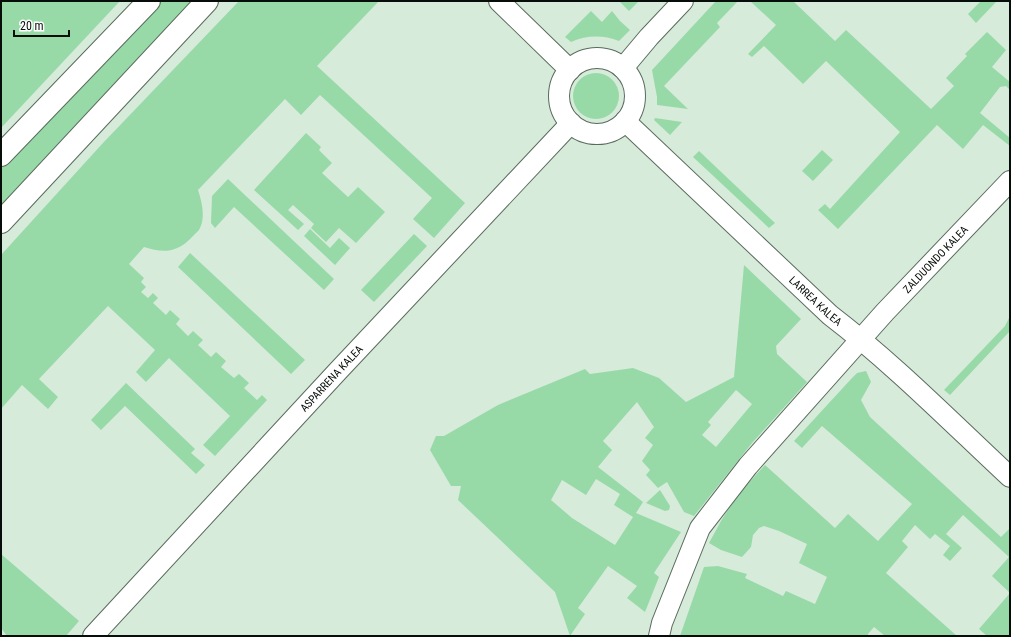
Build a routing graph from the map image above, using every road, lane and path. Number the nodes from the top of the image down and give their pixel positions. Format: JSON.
{"nodes":[{"id":1,"x":149,"y":1,"type":"edge"},
{"id":2,"x":207,"y":1,"type":"edge"},
{"id":3,"x":499,"y":1,"type":"edge"},
{"id":4,"x":683,"y":1,"type":"edge"},
{"id":5,"x":622,"y":68,"type":"junction"},
{"id":6,"x":570,"y":70,"type":"junction"},
{"id":7,"x":626,"y":121,"type":"junction"},
{"id":8,"x":571,"y":123,"type":"junction"},
{"id":9,"x":1,"y":155,"type":"edge"},
{"id":10,"x":1010,"y":180,"type":"edge"},
{"id":11,"x":1,"y":222,"type":"edge"},
{"id":12,"x":861,"y":339,"type":"junction"},
{"id":13,"x":1010,"y":477,"type":"edge"},
{"id":14,"x":93,"y":636,"type":"edge"},
{"id":15,"x":659,"y":636,"type":"edge"}],
"edges":[{"from":1,"to":9,"type":"main road"},
{"from":2,"to":11,"type":"main road"},
{"from":3,"to":6,"type":"street"},
{"from":4,"to":5,"type":"street"},
{"from":5,"to":6,"type":"street"},
{"from":5,"to":7,"type":"street"},
{"from":6,"to":8,"type":"street"},
{"from":7,"to":8,"type":"street"},
{"from":7,"to":12,"type":"street","name":"LARREA KALEA"},
{"from":8,"to":14,"type":"street","name":"ASPARRENA KALEA"},
{"from":10,"to":12,"type":"street","name":"ZALDUONDO KALEA"},
{"from":12,"to":13,"type":"street","name":"LARREA KALEA"},
{"from":12,"to":15,"type":"street","name":"ZALDUONDO KALEA"}]}
